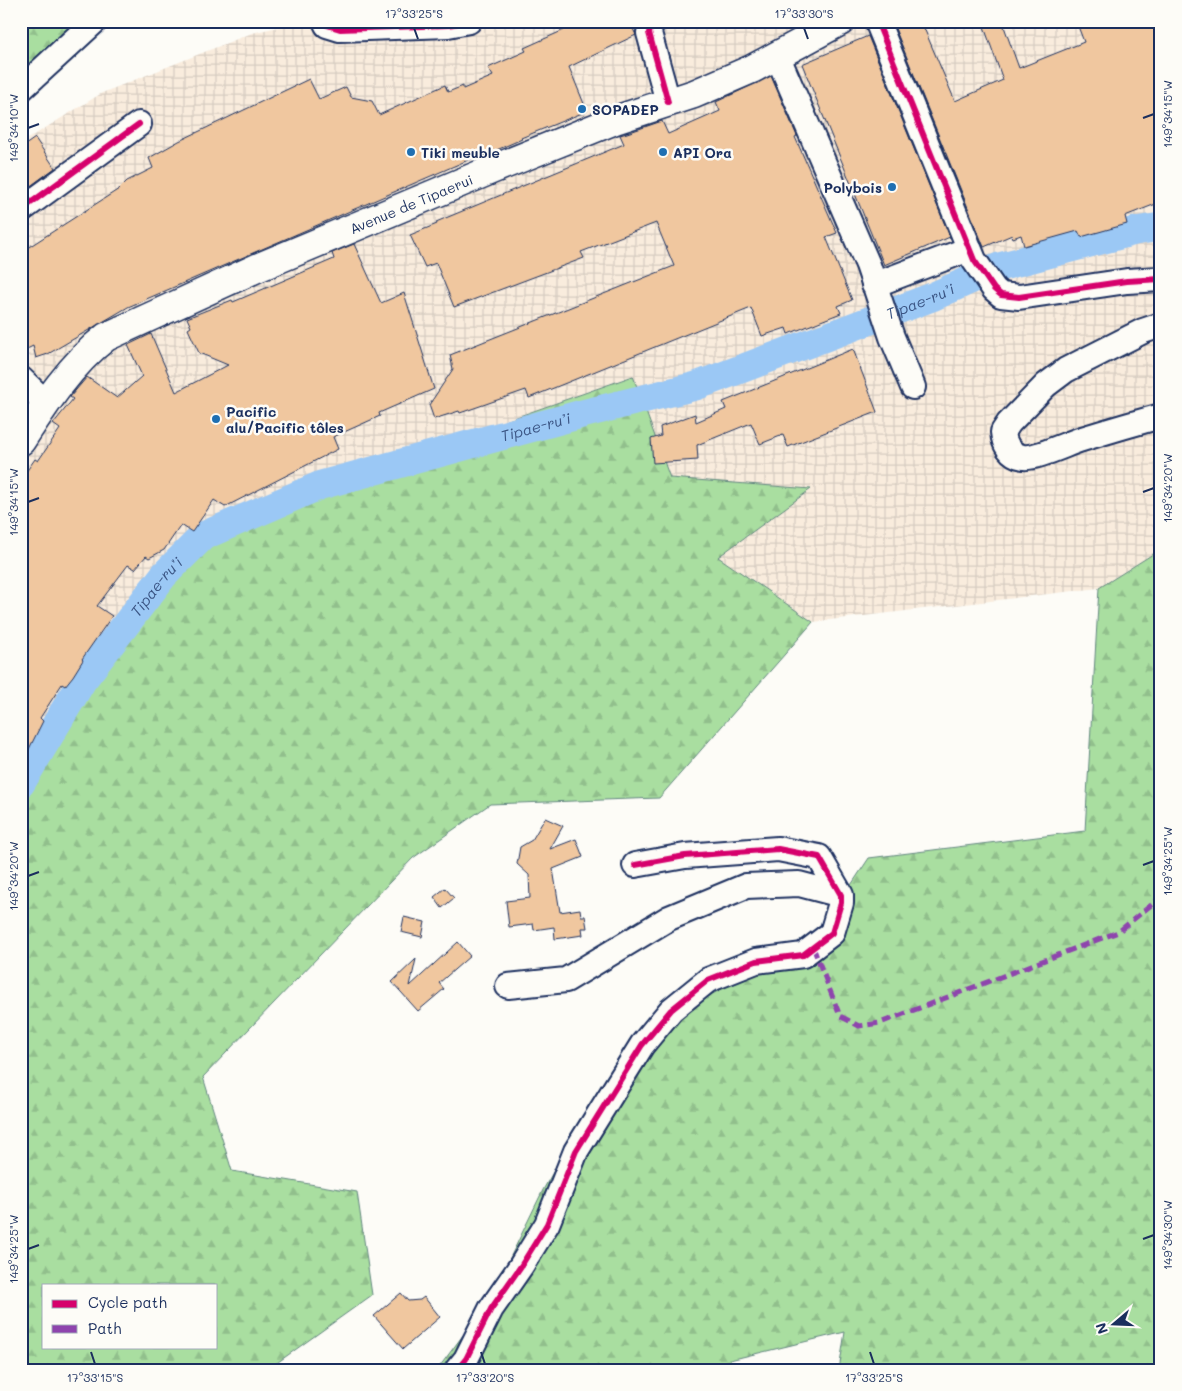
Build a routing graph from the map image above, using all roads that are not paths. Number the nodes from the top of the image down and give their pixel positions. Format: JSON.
{"nodes":[{"id":1,"x":94,"y":21,"type":"edge"},
{"id":2,"x":326,"y":21,"type":"edge"},
{"id":3,"x":469,"y":21,"type":"edge"},
{"id":4,"x":654,"y":21,"type":"edge"},
{"id":5,"x":841,"y":21,"type":"edge"},
{"id":6,"x":876,"y":21,"type":"edge"},
{"id":7,"x":777,"y":55,"type":"junction"},
{"id":8,"x":21,"y":89,"type":"edge"},
{"id":9,"x":668,"y":102,"type":"junction"},
{"id":10,"x":139,"y":124,"type":"dead end"},
{"id":11,"x":21,"y":210,"type":"edge"},
{"id":12,"x":976,"y":262,"type":"junction"},
{"id":13,"x":1161,"y":279,"type":"edge"},
{"id":14,"x":877,"y":294,"type":"junction"},
{"id":15,"x":1161,"y":325,"type":"edge"},
{"id":16,"x":21,"y":379,"type":"edge"},
{"id":17,"x":913,"y":387,"type":"dead end"},
{"id":18,"x":46,"y":403,"type":"junction"},
{"id":19,"x":1161,"y":416,"type":"edge"},
{"id":20,"x":21,"y":441,"type":"edge"},
{"id":21,"x":635,"y":865,"type":"dead end"},
{"id":22,"x":841,"y":895,"type":"junction"},
{"id":23,"x":508,"y":986,"type":"dead end"},
{"id":24,"x":457,"y":1370,"type":"edge"}],
"edges":[{"from":1,"to":8,"type":"street"},
{"from":2,"to":3,"type":"street"},
{"from":4,"to":9,"type":"street"},
{"from":5,"to":7,"type":"main road","name":"Avenue de Tipaerui"},
{"from":6,"to":12,"type":"street"},
{"from":7,"to":9,"type":"main road","name":"Avenue de Tipaerui"},
{"from":7,"to":14,"type":"street"},
{"from":9,"to":18,"type":"main road","name":"Avenue de Tipaerui"},
{"from":10,"to":11,"type":"street"},
{"from":12,"to":13,"type":"street"},
{"from":12,"to":14,"type":"street"},
{"from":14,"to":17,"type":"street"},
{"from":15,"to":19,"type":"street"},
{"from":16,"to":18,"type":"street"},
{"from":18,"to":20,"type":"main road","name":"Avenue de Tipaerui"},
{"from":21,"to":22,"type":"street"},
{"from":22,"to":23,"type":"street"},
{"from":22,"to":24,"type":"street"}]}
